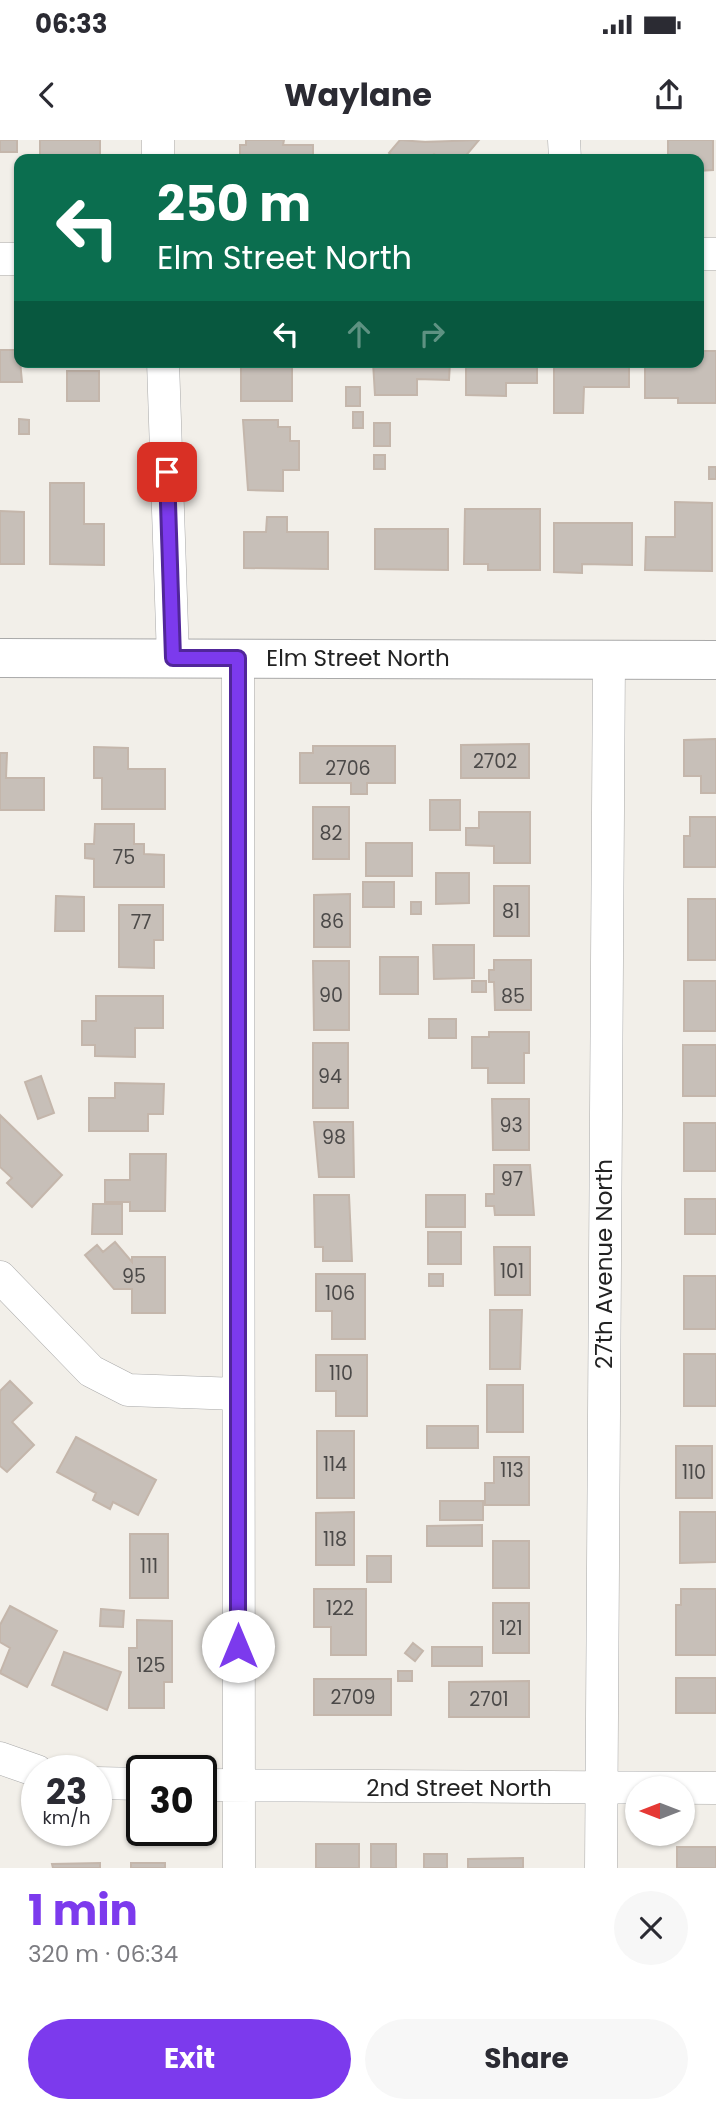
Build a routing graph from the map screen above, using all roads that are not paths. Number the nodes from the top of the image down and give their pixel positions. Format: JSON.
{"nodes":[{"id":1,"x":163,"y":368,"type":"edge"},
{"id":2,"x":0,"y":658,"type":"edge"},
{"id":3,"x":173,"y":658,"type":"junction"},
{"id":4,"x":238,"y":658,"type":"junction"},
{"id":5,"x":609,"y":660,"type":"junction"},
{"id":6,"x":716,"y":660,"type":"edge"},
{"id":7,"x":0,"y":1277,"type":"edge"},
{"id":8,"x":238,"y":1394,"type":"junction"},
{"id":9,"x":0,"y":1758,"type":"edge"},
{"id":10,"x":21,"y":1765,"type":"edge"},
{"id":11,"x":217,"y":1785,"type":"edge"},
{"id":12,"x":237,"y":1786,"type":"junction"},
{"id":13,"x":600,"y":1788,"type":"junction"},
{"id":14,"x":716,"y":1788,"type":"edge"},
{"id":15,"x":239,"y":1868,"type":"edge"},
{"id":16,"x":601,"y":1868,"type":"edge"}],
"edges":[{"from":1,"to":3,"type":"street"},
{"from":2,"to":3,"type":"street","name":"Elm Street North"},
{"from":3,"to":4,"type":"street","name":"Elm Street North"},
{"from":4,"to":5,"type":"street","name":"Elm Street North"},
{"from":4,"to":8,"type":"street"},
{"from":5,"to":6,"type":"street","name":"Elm Street North"},
{"from":5,"to":13,"type":"street","name":"27th Avenue North"},
{"from":7,"to":8,"type":"street"},
{"from":8,"to":12,"type":"street"},
{"from":9,"to":10,"type":"street"},
{"from":11,"to":12,"type":"street","name":"2nd Street North"},
{"from":12,"to":13,"type":"street","name":"2nd Street North"},
{"from":12,"to":15,"type":"street"},
{"from":13,"to":14,"type":"street","name":"2nd Street North"},
{"from":13,"to":16,"type":"street","name":"27th Avenue North"}]}
